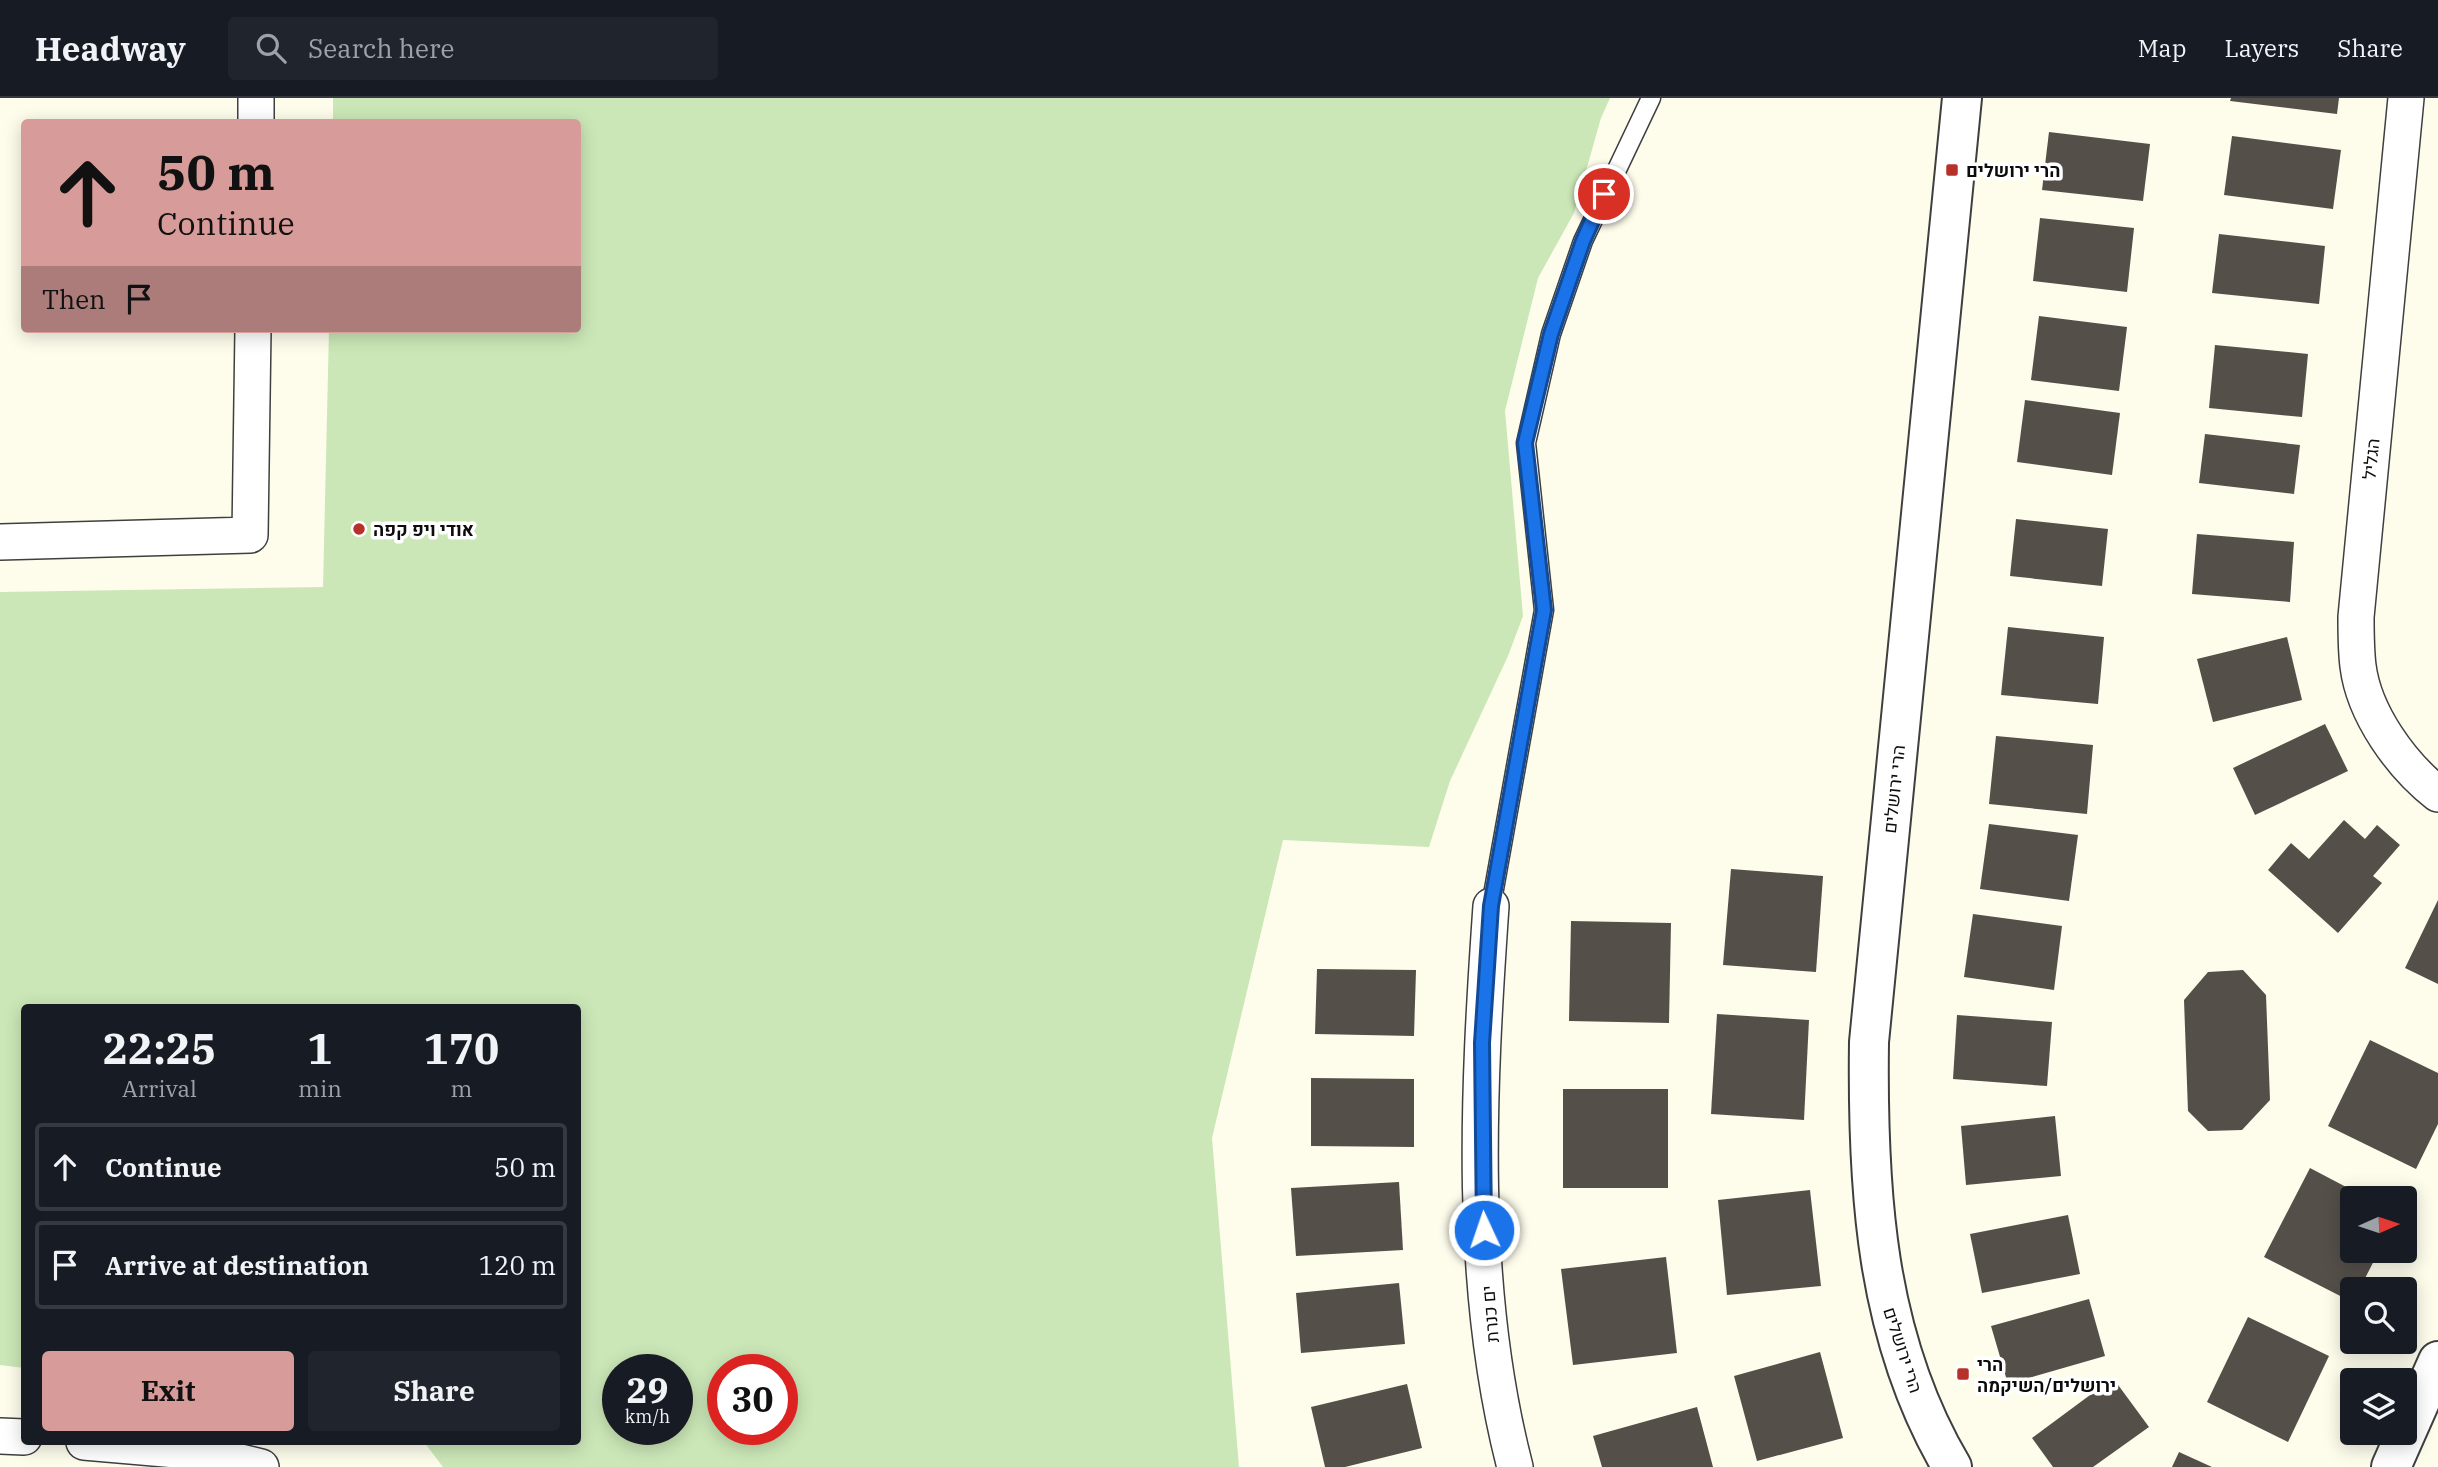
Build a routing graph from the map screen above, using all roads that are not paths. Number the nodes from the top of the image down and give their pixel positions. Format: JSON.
{"nodes":[{"id":1,"x":256,"y":98,"type":"edge"},
{"id":2,"x":1651,"y":98,"type":"edge"},
{"id":3,"x":1962,"y":98,"type":"edge"},
{"id":4,"x":2406,"y":98,"type":"edge"},
{"id":5,"x":256,"y":119,"type":"edge"},
{"id":6,"x":253,"y":333,"type":"edge"},
{"id":7,"x":0,"y":542,"type":"edge"},
{"id":8,"x":2438,"y":794,"type":"edge"},
{"id":9,"x":1491,"y":906,"type":"joint"},
{"id":10,"x":2438,"y":1361,"type":"edge"},
{"id":11,"x":0,"y":1436,"type":"edge"},
{"id":12,"x":21,"y":1437,"type":"edge"},
{"id":13,"x":118,"y":1445,"type":"edge"},
{"id":14,"x":261,"y":1467,"type":"edge"},
{"id":15,"x":1515,"y":1467,"type":"edge"},
{"id":16,"x":1952,"y":1467,"type":"edge"},
{"id":17,"x":2391,"y":1467,"type":"edge"}],
"edges":[{"from":1,"to":5,"type":"street"},
{"from":2,"to":9,"type":"lane"},
{"from":3,"to":16,"type":"street","name":"הרי ירושלים"},
{"from":4,"to":8,"type":"street","name":"הגליל"},
{"from":6,"to":7,"type":"street"},
{"from":9,"to":15,"type":"street","name":"ים כנרת"},
{"from":10,"to":17,"type":"street"},
{"from":11,"to":12,"type":"street"},
{"from":13,"to":14,"type":"street"}]}
